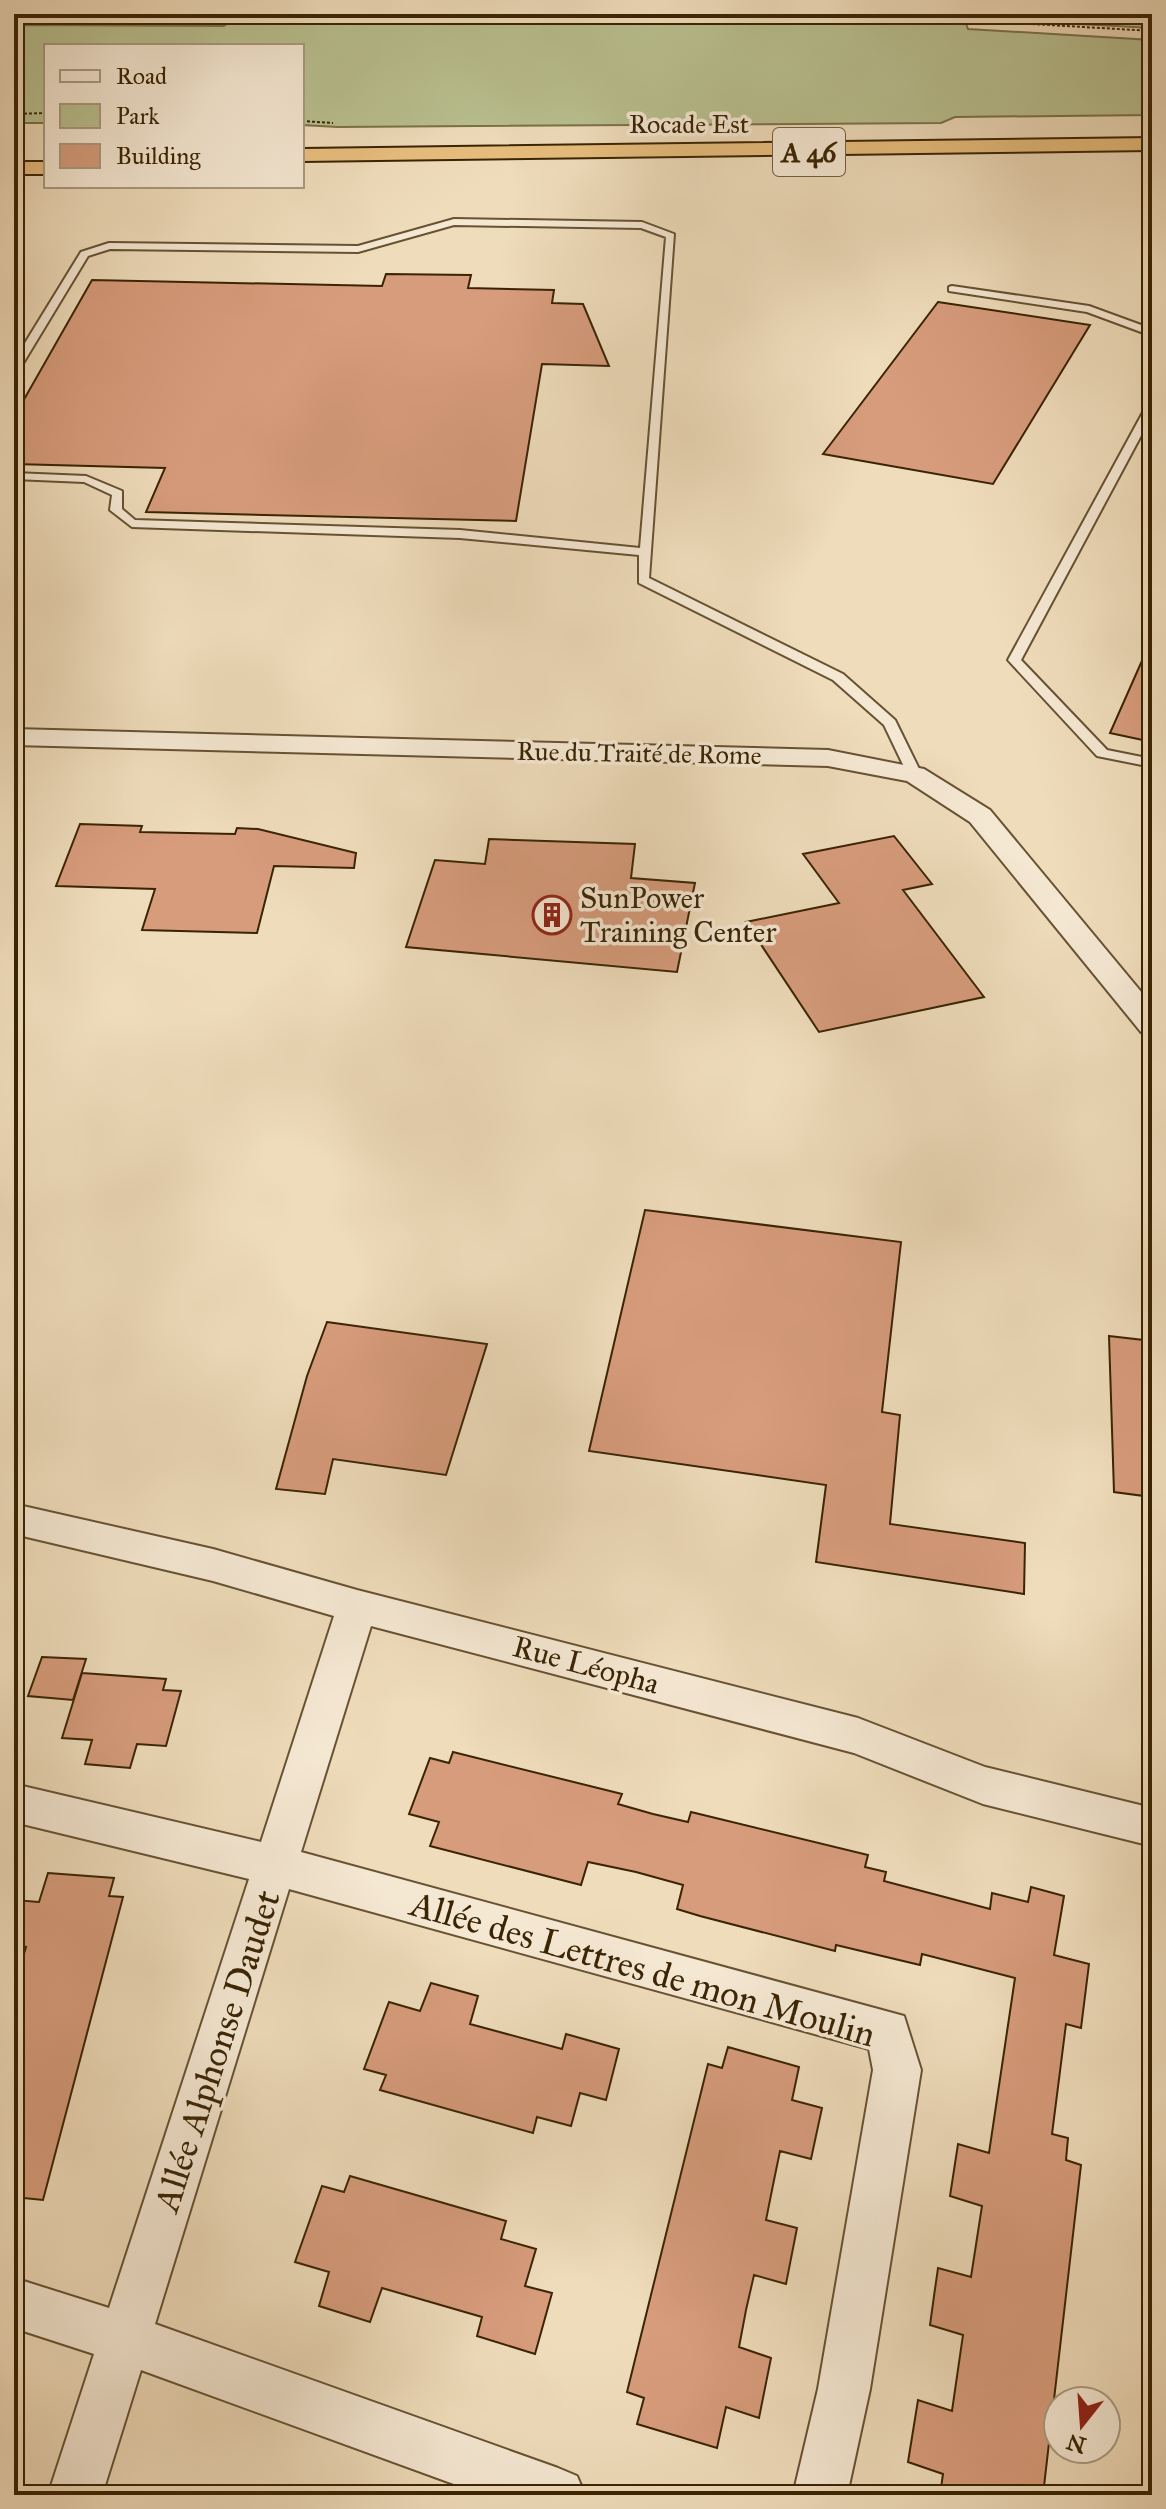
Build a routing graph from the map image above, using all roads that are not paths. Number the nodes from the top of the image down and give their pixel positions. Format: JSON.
{"nodes":[{"id":1,"x":1152,"y":144,"type":"edge"},
{"id":2,"x":466,"y":153,"type":"junction"},
{"id":3,"x":304,"y":155,"type":"edge"},
{"id":4,"x":14,"y":157,"type":"edge"},
{"id":5,"x":44,"y":157,"type":"edge"},
{"id":6,"x":1147,"y":159,"type":"edge"},
{"id":7,"x":304,"y":166,"type":"edge"},
{"id":8,"x":14,"y":168,"type":"edge"},
{"id":9,"x":44,"y":168,"type":"edge"},
{"id":10,"x":952,"y":289,"type":"dead end"},
{"id":11,"x":1152,"y":333,"type":"edge"},
{"id":12,"x":14,"y":370,"type":"edge"},
{"id":13,"x":1152,"y":405,"type":"edge"},
{"id":14,"x":14,"y":476,"type":"edge"},
{"id":15,"x":645,"y":552,"type":"junction"},
{"id":16,"x":14,"y":737,"type":"edge"},
{"id":17,"x":1152,"y":763,"type":"edge"},
{"id":18,"x":915,"y":775,"type":"junction"},
{"id":19,"x":1152,"y":1025,"type":"edge"},
{"id":20,"x":14,"y":1519,"type":"edge"},
{"id":21,"x":357,"y":1606,"type":"junction"},
{"id":22,"x":14,"y":1803,"type":"edge"},
{"id":23,"x":1152,"y":1827,"type":"edge"},
{"id":24,"x":275,"y":1865,"type":"junction"},
{"id":25,"x":14,"y":2303,"type":"edge"},
{"id":26,"x":126,"y":2339,"type":"junction"},
{"id":27,"x":75,"y":2495,"type":"edge"},
{"id":28,"x":558,"y":2495,"type":"edge"},
{"id":29,"x":820,"y":2495,"type":"edge"}],
"edges":[{"from":1,"to":2,"type":"highway"},
{"from":2,"to":3,"type":"highway","number":"A 46"},
{"from":2,"to":6,"type":"highway","name":"Rocade Est","number":"A 46"},
{"from":4,"to":5,"type":"highway"},
{"from":6,"to":7,"type":"highway","name":"Rocade Est","number":"A 46"},
{"from":8,"to":9,"type":"highway"},
{"from":10,"to":11,"type":"lane"},
{"from":12,"to":15,"type":"lane"},
{"from":13,"to":17,"type":"lane"},
{"from":14,"to":15,"type":"lane"},
{"from":15,"to":18,"type":"lane"},
{"from":16,"to":18,"type":"street","name":"Rue du Traité de Rome"},
{"from":18,"to":19,"type":"street","name":"Rue du Traité de Rome"},
{"from":20,"to":21,"type":"street","name":"Rue Léopha"},
{"from":21,"to":23,"type":"street","name":"Rue Léopha"},
{"from":21,"to":24,"type":"street","name":"Allée Alphonse Daudet"},
{"from":22,"to":24,"type":"street"},
{"from":24,"to":26,"type":"street","name":"Allée Alphonse Daudet"},
{"from":24,"to":29,"type":"street","name":"Allée des Lettres de mon Moulin"},
{"from":25,"to":26,"type":"street"},
{"from":26,"to":27,"type":"street","name":"Allée Alphonse Daudet"},
{"from":26,"to":28,"type":"street"}]}
